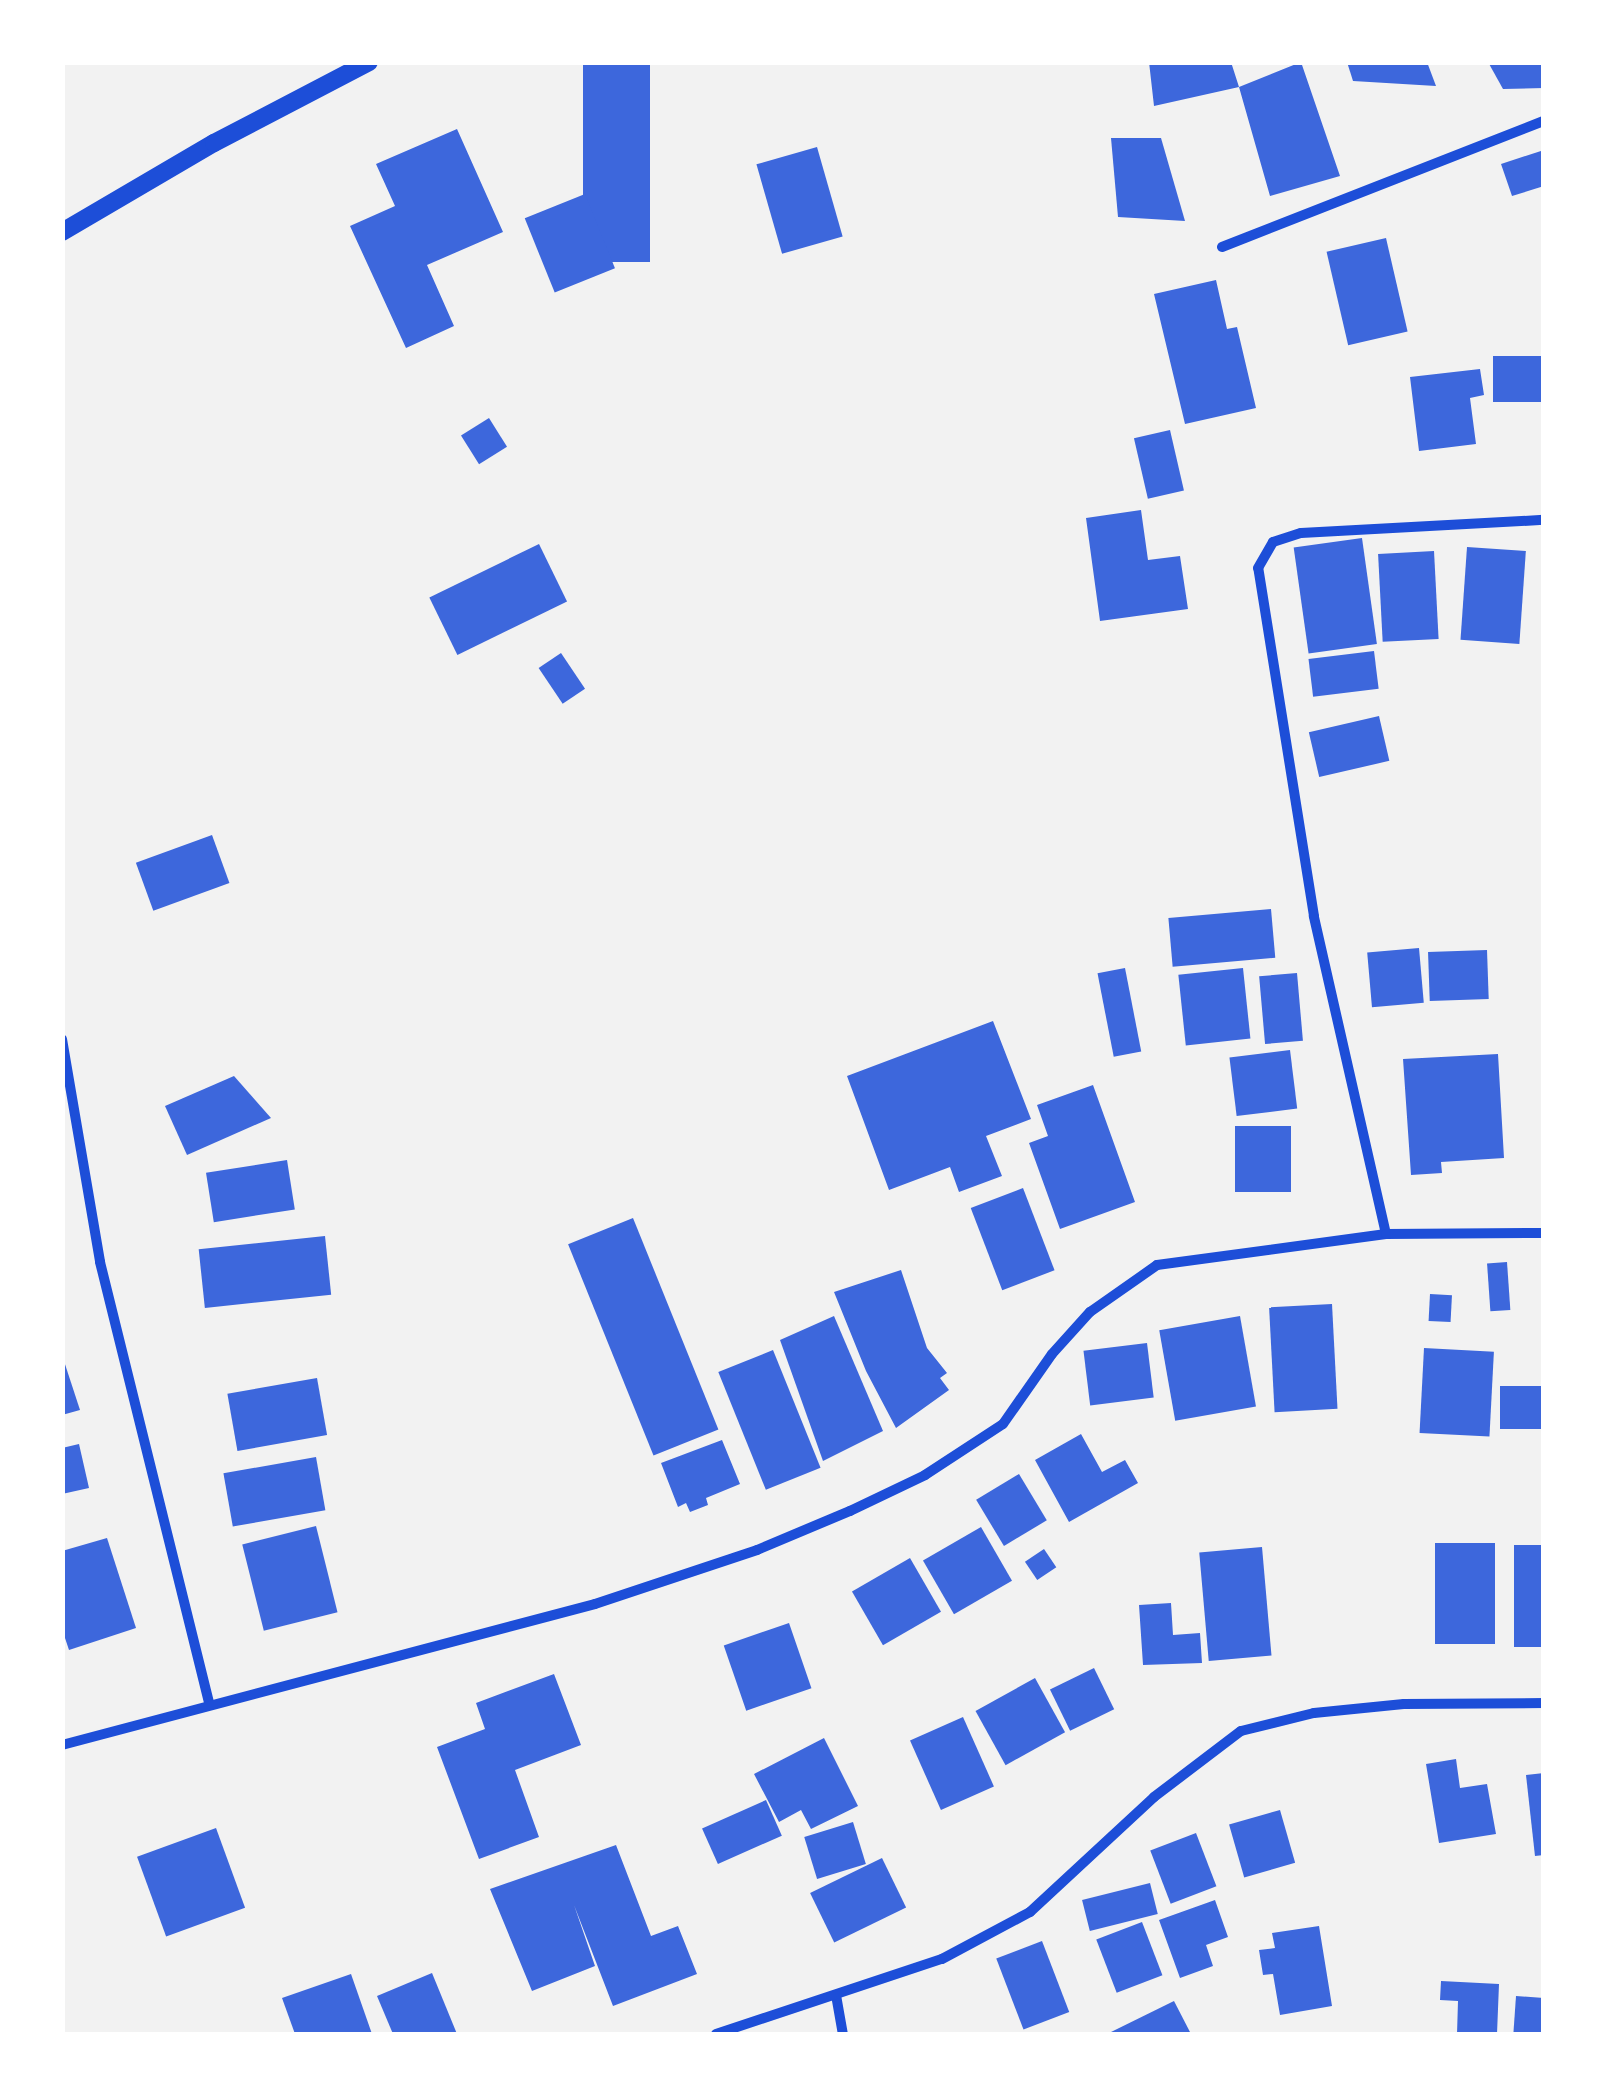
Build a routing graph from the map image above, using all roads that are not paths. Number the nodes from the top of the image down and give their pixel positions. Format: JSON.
{"nodes":[{"id":1,"x":368,"y":62,"type":"edge"},
{"id":2,"x":1544,"y":120,"type":"edge"},
{"id":3,"x":62,"y":232,"type":"edge"},
{"id":4,"x":1222,"y":247,"type":"dead end"},
{"id":5,"x":1544,"y":520,"type":"edge"},
{"id":6,"x":62,"y":1039,"type":"edge"},
{"id":7,"x":1544,"y":1233,"type":"edge"},
{"id":8,"x":1386,"y":1234,"type":"junction"},
{"id":9,"x":1544,"y":1702,"type":"edge"},
{"id":10,"x":209,"y":1703,"type":"junction"},
{"id":11,"x":62,"y":1745,"type":"edge"},
{"id":12,"x":836,"y":1996,"type":"junction"},
{"id":13,"x":716,"y":2034,"type":"edge"},
{"id":14,"x":844,"y":2034,"type":"edge"}],
"edges":[{"from":1,"to":3,"type":"street"},
{"from":2,"to":4,"type":"street"},
{"from":5,"to":8,"type":"street"},
{"from":6,"to":10,"type":"street"},
{"from":7,"to":8,"type":"street"},
{"from":8,"to":10,"type":"street"},
{"from":9,"to":12,"type":"street"},
{"from":10,"to":11,"type":"street"},
{"from":12,"to":13,"type":"street"},
{"from":12,"to":14,"type":"street"}]}
